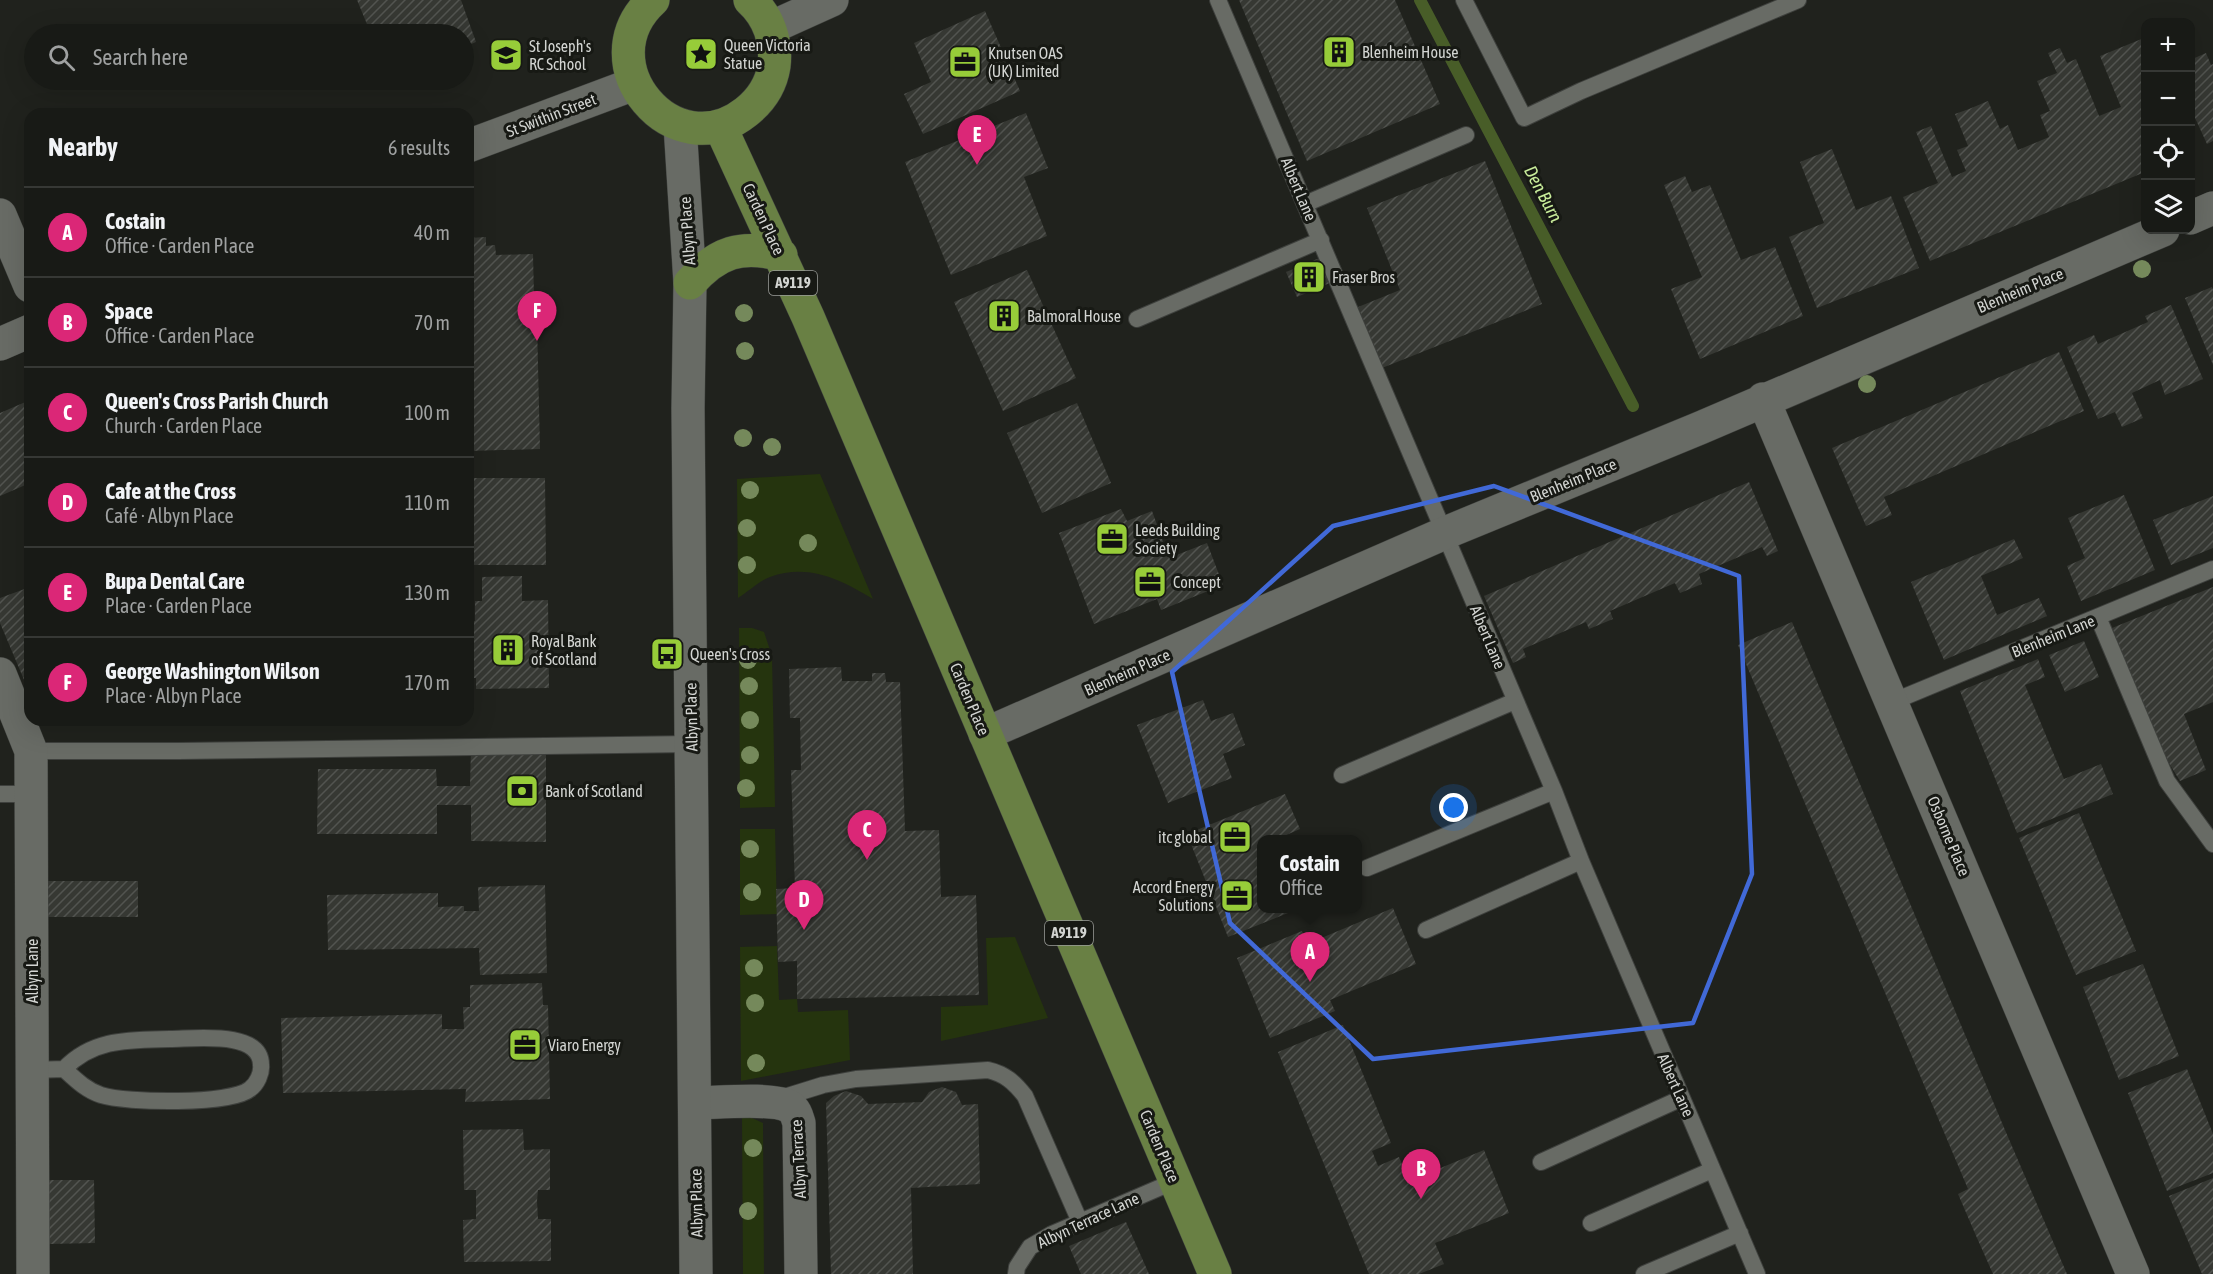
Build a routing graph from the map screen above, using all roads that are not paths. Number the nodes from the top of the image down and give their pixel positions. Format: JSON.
{"nodes":[{"id":1,"x":653,"y":0,"type":"edge"},
{"id":2,"x":750,"y":0,"type":"edge"},
{"id":3,"x":832,"y":0,"type":"edge"},
{"id":4,"x":1218,"y":0,"type":"edge"},
{"id":5,"x":1464,"y":0,"type":"edge"},
{"id":6,"x":1798,"y":0,"type":"edge"},
{"id":7,"x":770,"y":28,"type":"junction"},
{"id":8,"x":634,"y":84,"type":"junction"},
{"id":9,"x":680,"y":125,"type":"junction"},
{"id":10,"x":720,"y":126,"type":"junction"},
{"id":11,"x":1466,"y":135,"type":"dead end"},
{"id":12,"x":474,"y":144,"type":"edge"},
{"id":13,"x":1305,"y":204,"type":"junction"},
{"id":14,"x":2213,"y":208,"type":"edge"},
{"id":15,"x":0,"y":215,"type":"edge"},
{"id":16,"x":2195,"y":216,"type":"edge"},
{"id":17,"x":2154,"y":234,"type":"edge"},
{"id":18,"x":1321,"y":240,"type":"junction"},
{"id":19,"x":781,"y":255,"type":"junction"},
{"id":20,"x":24,"y":272,"type":"edge"},
{"id":21,"x":690,"y":282,"type":"junction"},
{"id":22,"x":1137,"y":319,"type":"dead end"},
{"id":23,"x":24,"y":334,"type":"edge"},
{"id":24,"x":0,"y":344,"type":"edge"},
{"id":25,"x":1763,"y":399,"type":"junction"},
{"id":26,"x":1445,"y":533,"type":"junction"},
{"id":27,"x":2213,"y":568,"type":"edge"},
{"id":28,"x":2098,"y":617,"type":"junction"},
{"id":29,"x":0,"y":674,"type":"edge"},
{"id":30,"x":1515,"y":701,"type":"junction"},
{"id":31,"x":1892,"y":702,"type":"junction"},
{"id":32,"x":985,"y":734,"type":"junction"},
{"id":33,"x":691,"y":744,"type":"junction"},
{"id":34,"x":31,"y":751,"type":"junction"},
{"id":35,"x":1342,"y":775,"type":"dead end"},
{"id":36,"x":1554,"y":791,"type":"junction"},
{"id":37,"x":15,"y":794,"type":"edge"},
{"id":38,"x":2213,"y":844,"type":"edge"},
{"id":39,"x":1581,"y":861,"type":"junction"},
{"id":40,"x":1367,"y":868,"type":"dead end"},
{"id":41,"x":1426,"y":930,"type":"dead end"},
{"id":42,"x":64,"y":1069,"type":"junction"},
{"id":43,"x":32,"y":1070,"type":"junction"},
{"id":44,"x":1682,"y":1098,"type":"junction"},
{"id":45,"x":768,"y":1102,"type":"junction"},
{"id":46,"x":694,"y":1103,"type":"junction"},
{"id":47,"x":1541,"y":1162,"type":"dead end"},
{"id":48,"x":1712,"y":1170,"type":"junction"},
{"id":49,"x":1175,"y":1181,"type":"junction"},
{"id":50,"x":1080,"y":1222,"type":"junction"},
{"id":51,"x":1591,"y":1223,"type":"dead end"},
{"id":52,"x":1740,"y":1233,"type":"junction"},
{"id":53,"x":33,"y":1274,"type":"edge"},
{"id":54,"x":696,"y":1274,"type":"edge"},
{"id":55,"x":801,"y":1274,"type":"edge"},
{"id":56,"x":1016,"y":1274,"type":"edge"},
{"id":57,"x":1215,"y":1274,"type":"edge"},
{"id":58,"x":1644,"y":1274,"type":"edge"},
{"id":59,"x":1757,"y":1274,"type":"edge"},
{"id":60,"x":2133,"y":1274,"type":"edge"}],
"edges":[{"from":1,"to":8,"type":"main road"},
{"from":2,"to":7,"type":"main road"},
{"from":3,"to":7,"type":"street"},
{"from":4,"to":13,"type":"lane","name":"Albert Lane"},
{"from":5,"to":6,"type":"lane"},
{"from":7,"to":10,"type":"main road"},
{"from":8,"to":9,"type":"main road"},
{"from":8,"to":12,"type":"street","name":"St Swithin Street"},
{"from":9,"to":10,"type":"main road"},
{"from":9,"to":21,"type":"street","name":"Albyn Place"},
{"from":10,"to":19,"type":"main road","name":"Carden Place","number":"A9119"},
{"from":11,"to":13,"type":"lane"},
{"from":13,"to":18,"type":"lane","name":"Albert Lane"},
{"from":14,"to":16,"type":"street"},
{"from":15,"to":20,"type":"street"},
{"from":17,"to":25,"type":"street","name":"Blenheim Place"},
{"from":18,"to":22,"type":"lane"},
{"from":18,"to":26,"type":"lane","name":"Albert Lane"},
{"from":19,"to":21,"type":"main road"},
{"from":19,"to":32,"type":"main road","name":"Carden Place","number":"A9119"},
{"from":21,"to":33,"type":"street","name":"Albyn Place"},
{"from":23,"to":24,"type":"street"},
{"from":25,"to":26,"type":"street","name":"Blenheim Place"},
{"from":25,"to":31,"type":"street","name":"Osborne Place"},
{"from":26,"to":30,"type":"lane","name":"Albert Lane"},
{"from":26,"to":32,"type":"street","name":"Blenheim Place"},
{"from":27,"to":28,"type":"lane","name":"Blenheim Lane"},
{"from":28,"to":31,"type":"lane","name":"Blenheim Lane"},
{"from":28,"to":38,"type":"lane"},
{"from":29,"to":34,"type":"street","name":"Albyn Lane"},
{"from":30,"to":35,"type":"lane"},
{"from":30,"to":36,"type":"lane","name":"Albert Lane"},
{"from":31,"to":60,"type":"street","name":"Osborne Place"},
{"from":32,"to":49,"type":"main road","name":"Carden Place","number":"A9119"},
{"from":33,"to":34,"type":"lane"},
{"from":33,"to":46,"type":"street","name":"Albyn Place"},
{"from":34,"to":37,"type":"street","name":"Albyn Lane"},
{"from":36,"to":39,"type":"lane","name":"Albert Lane"},
{"from":36,"to":40,"type":"lane"},
{"from":37,"to":43,"type":"street","name":"Albyn Lane"},
{"from":39,"to":41,"type":"lane"},
{"from":39,"to":44,"type":"lane","name":"Albert Lane"},
{"from":42,"to":42,"type":"lane"},
{"from":42,"to":43,"type":"lane"},
{"from":43,"to":53,"type":"street","name":"Albyn Lane"},
{"from":44,"to":47,"type":"lane"},
{"from":44,"to":48,"type":"lane","name":"Albert Lane"},
{"from":45,"to":46,"type":"street","name":"Albyn Terrace"},
{"from":45,"to":50,"type":"lane"},
{"from":45,"to":55,"type":"street","name":"Albyn Terrace"},
{"from":46,"to":54,"type":"street","name":"Albyn Place"},
{"from":48,"to":51,"type":"lane"},
{"from":48,"to":52,"type":"lane","name":"Albert Lane"},
{"from":49,"to":50,"type":"lane","name":"Albyn Terrace Lane"},
{"from":49,"to":57,"type":"main road","name":"Carden Place","number":"A9119"},
{"from":50,"to":56,"type":"lane","name":"Albyn Terrace Lane"},
{"from":52,"to":58,"type":"lane"},
{"from":52,"to":59,"type":"lane","name":"Albert Lane"}]}
